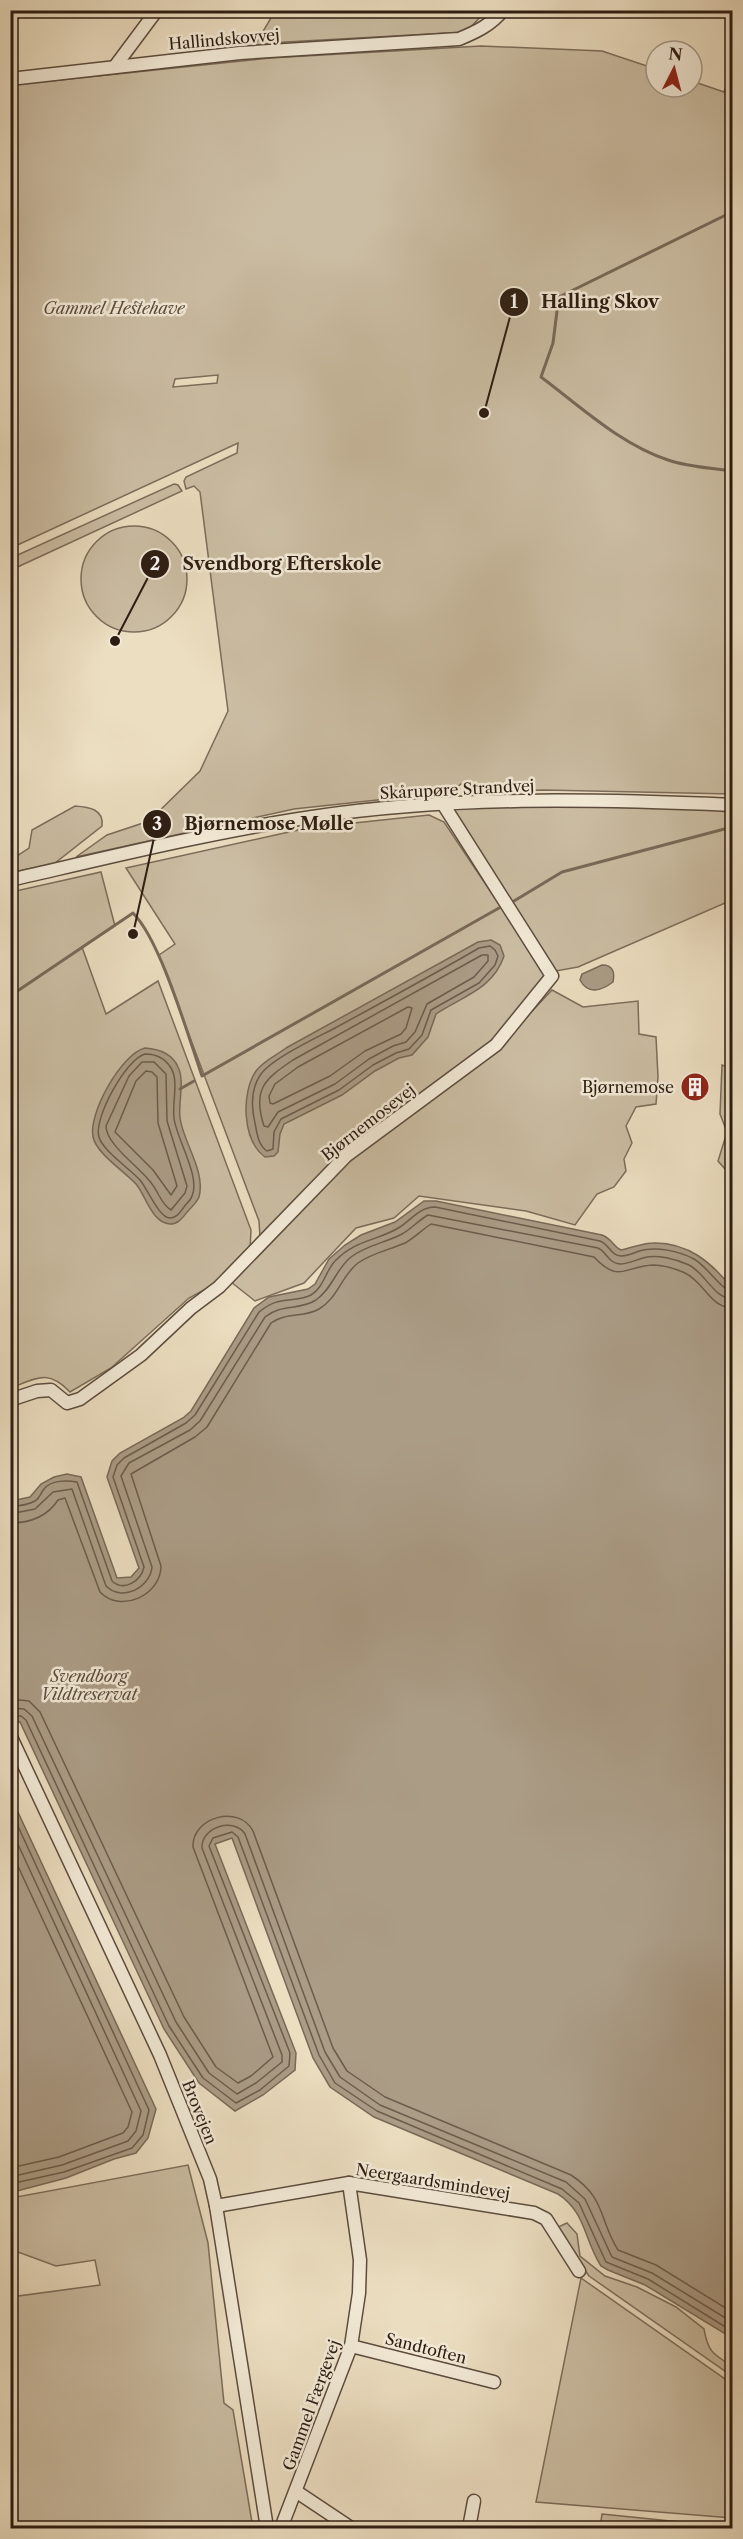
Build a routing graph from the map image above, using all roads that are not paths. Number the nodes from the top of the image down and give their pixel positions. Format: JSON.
{"nodes":[{"id":1,"x":157,"y":10,"type":"edge"},
{"id":2,"x":503,"y":10,"type":"edge"},
{"id":3,"x":116,"y":65,"type":"junction"},
{"id":4,"x":10,"y":79,"type":"edge"},
{"id":5,"x":443,"y":804,"type":"junction"},
{"id":6,"x":732,"y":805,"type":"edge"},
{"id":7,"x":10,"y":880,"type":"edge"},
{"id":8,"x":10,"y":1400,"type":"edge"},
{"id":9,"x":10,"y":1736,"type":"edge"},
{"id":10,"x":349,"y":2183,"type":"junction"},
{"id":11,"x":216,"y":2206,"type":"junction"},
{"id":12,"x":579,"y":2271,"type":"dead end"},
{"id":13,"x":351,"y":2346,"type":"junction"},
{"id":14,"x":494,"y":2382,"type":"dead end"},
{"id":15,"x":297,"y":2492,"type":"junction"},
{"id":16,"x":474,"y":2501,"type":"dead end"},
{"id":17,"x":267,"y":2529,"type":"edge"},
{"id":18,"x":282,"y":2529,"type":"edge"},
{"id":19,"x":351,"y":2529,"type":"edge"},
{"id":20,"x":469,"y":2529,"type":"edge"}],
"edges":[{"from":1,"to":3,"type":"street"},
{"from":2,"to":3,"type":"street","name":"Hallindskovvej"},
{"from":3,"to":4,"type":"street","name":"Hallindskovvej"},
{"from":5,"to":6,"type":"street","name":"Skårupøre Strandvej"},
{"from":5,"to":7,"type":"street","name":"Skårupøre Strandvej"},
{"from":5,"to":8,"type":"street","name":"Bjørnemosevej"},
{"from":9,"to":11,"type":"street","name":"Brovejen"},
{"from":10,"to":11,"type":"street","name":"Neergaardsmindevej"},
{"from":10,"to":12,"type":"street","name":"Neergaardsmindevej"},
{"from":10,"to":13,"type":"street","name":"Gammel Færgevej"},
{"from":11,"to":17,"type":"street","name":"Brovejen"},
{"from":13,"to":14,"type":"street","name":"Sandtoften"},
{"from":13,"to":15,"type":"street","name":"Gammel Færgevej"},
{"from":15,"to":18,"type":"street","name":"Gammel Færgevej"},
{"from":15,"to":19,"type":"street"},
{"from":16,"to":20,"type":"street"}]}
